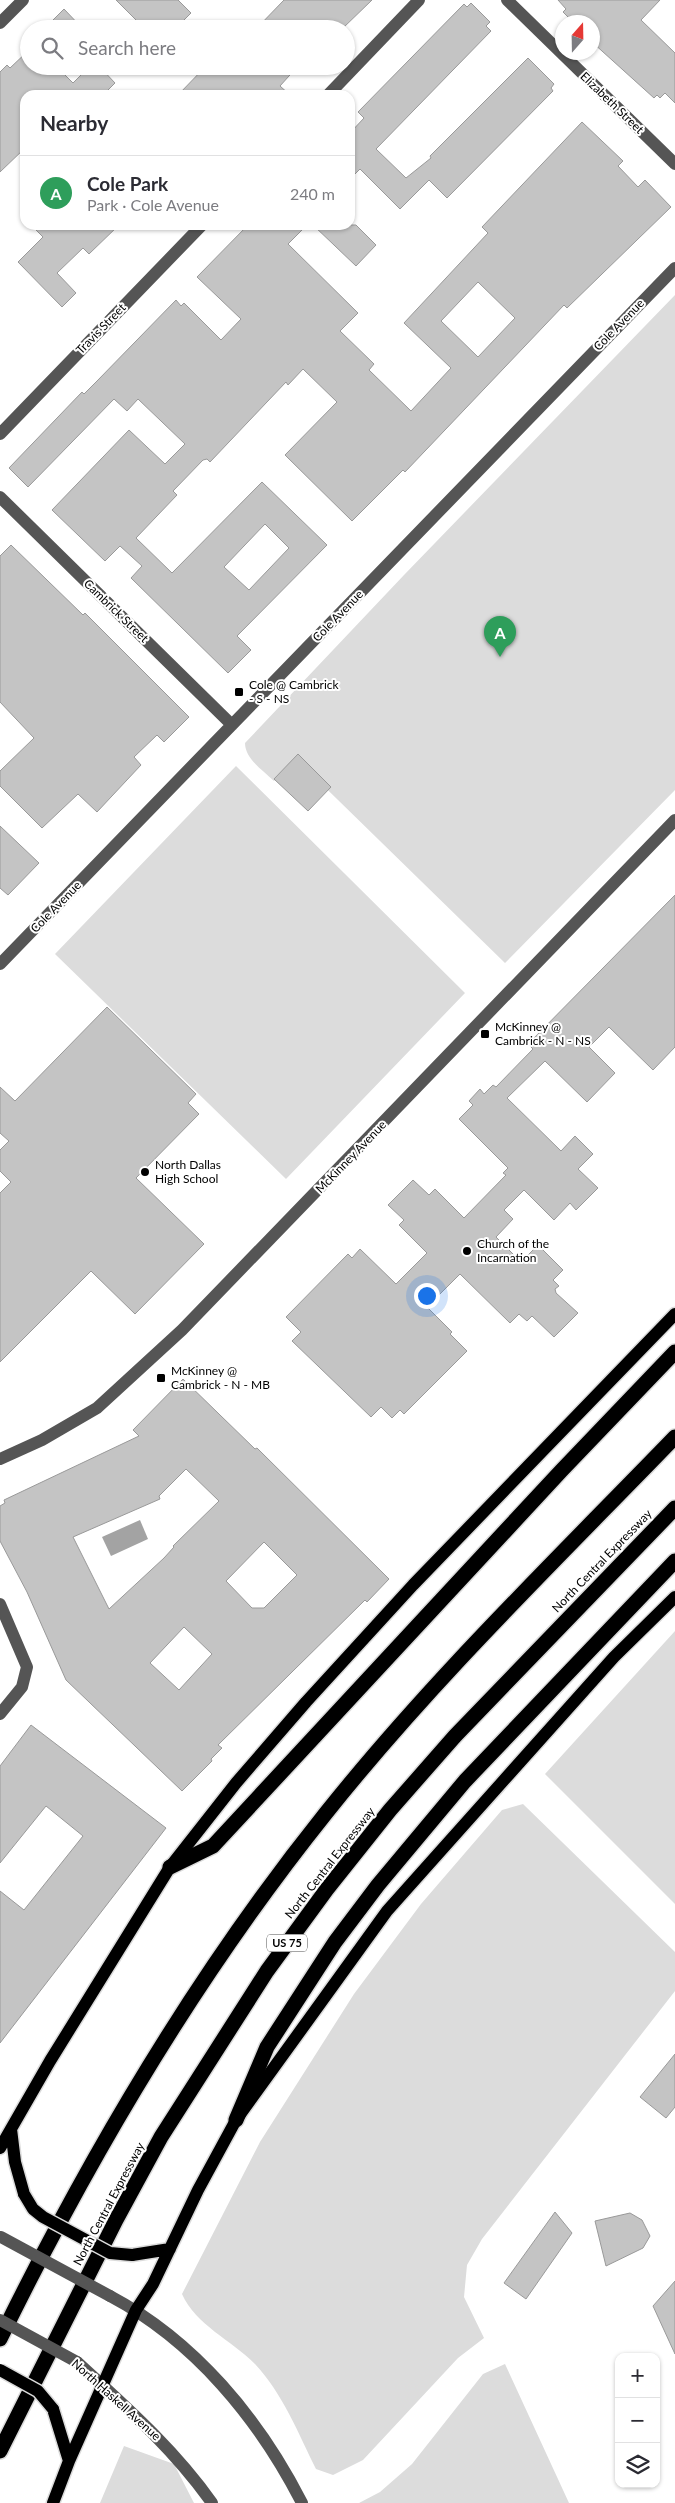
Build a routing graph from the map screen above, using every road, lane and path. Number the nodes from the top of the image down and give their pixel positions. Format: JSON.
{"nodes":[{"id":1,"x":23,"y":0,"type":"edge"},
{"id":2,"x":419,"y":0,"type":"edge"},
{"id":3,"x":507,"y":0,"type":"edge"},
{"id":4,"x":0,"y":23,"type":"edge"},
{"id":5,"x":355,"y":67,"type":"edge"},
{"id":6,"x":347,"y":75,"type":"edge"},
{"id":7,"x":333,"y":90,"type":"edge"},
{"id":8,"x":675,"y":164,"type":"edge"},
{"id":9,"x":197,"y":230,"type":"edge"},
{"id":10,"x":675,"y":268,"type":"edge"},
{"id":11,"x":0,"y":434,"type":"edge"},
{"id":12,"x":0,"y":497,"type":"edge"},
{"id":13,"x":232,"y":725,"type":"junction"},
{"id":14,"x":675,"y":820,"type":"edge"},
{"id":15,"x":0,"y":964,"type":"edge"},
{"id":16,"x":675,"y":1314,"type":"edge"},
{"id":17,"x":675,"y":1352,"type":"edge"},
{"id":18,"x":675,"y":1437,"type":"edge"},
{"id":19,"x":0,"y":1459,"type":"edge"},
{"id":20,"x":675,"y":1508,"type":"edge"},
{"id":21,"x":675,"y":1561,"type":"edge"},
{"id":22,"x":675,"y":1596,"type":"edge"},
{"id":23,"x":0,"y":1604,"type":"edge"},
{"id":24,"x":0,"y":1714,"type":"edge"},
{"id":25,"x":170,"y":1867,"type":"junction"},
{"id":26,"x":236,"y":2120,"type":"junction"},
{"id":27,"x":11,"y":2129,"type":"junction"},
{"id":28,"x":0,"y":2148,"type":"edge"},
{"id":29,"x":1,"y":2237,"type":"edge"},
{"id":30,"x":170,"y":2249,"type":"junction"},
{"id":31,"x":136,"y":2310,"type":"junction"},
{"id":32,"x":0,"y":2320,"type":"edge"},
{"id":33,"x":0,"y":2339,"type":"edge"},
{"id":34,"x":0,"y":2370,"type":"edge"},
{"id":35,"x":102,"y":2385,"type":"junction"},
{"id":36,"x":0,"y":2451,"type":"edge"},
{"id":37,"x":69,"y":2461,"type":"junction"},
{"id":38,"x":53,"y":2503,"type":"edge"},
{"id":39,"x":212,"y":2503,"type":"edge"},
{"id":40,"x":302,"y":2503,"type":"edge"}],
"edges":[{"from":1,"to":4,"type":"street"},
{"from":2,"to":5,"type":"street"},
{"from":3,"to":8,"type":"street","name":"Elizabeth Street"},
{"from":6,"to":7,"type":"street"},
{"from":9,"to":11,"type":"street","name":"Travis Street"},
{"from":10,"to":13,"type":"street","name":"Cole Avenue"},
{"from":12,"to":13,"type":"street","name":"Cambrick Street"},
{"from":13,"to":15,"type":"street","name":"Cole Avenue"},
{"from":14,"to":19,"type":"street","name":"McKinney Avenue"},
{"from":16,"to":25,"type":"main road"},
{"from":17,"to":25,"type":"highway"},
{"from":18,"to":33,"type":"highway"},
{"from":20,"to":36,"type":"highway","name":"North Central Expressway","number":"US 75"},
{"from":21,"to":26,"type":"highway"},
{"from":22,"to":26,"type":"main road"},
{"from":23,"to":24,"type":"street"},
{"from":25,"to":27,"type":"main road"},
{"from":26,"to":30,"type":"main road"},
{"from":27,"to":28,"type":"main road"},
{"from":27,"to":30,"type":"main road","bridge":true},
{"from":29,"to":31,"type":"street","bridge":true},
{"from":30,"to":31,"type":"main road"},
{"from":31,"to":35,"type":"main road"},
{"from":31,"to":40,"type":"street"},
{"from":32,"to":35,"type":"street","name":"North Haskell Avenue","bridge":true},
{"from":34,"to":37,"type":"main road","bridge":true},
{"from":35,"to":37,"type":"main road"},
{"from":35,"to":39,"type":"street","name":"North Haskell Avenue"},
{"from":37,"to":38,"type":"main road"}]}
